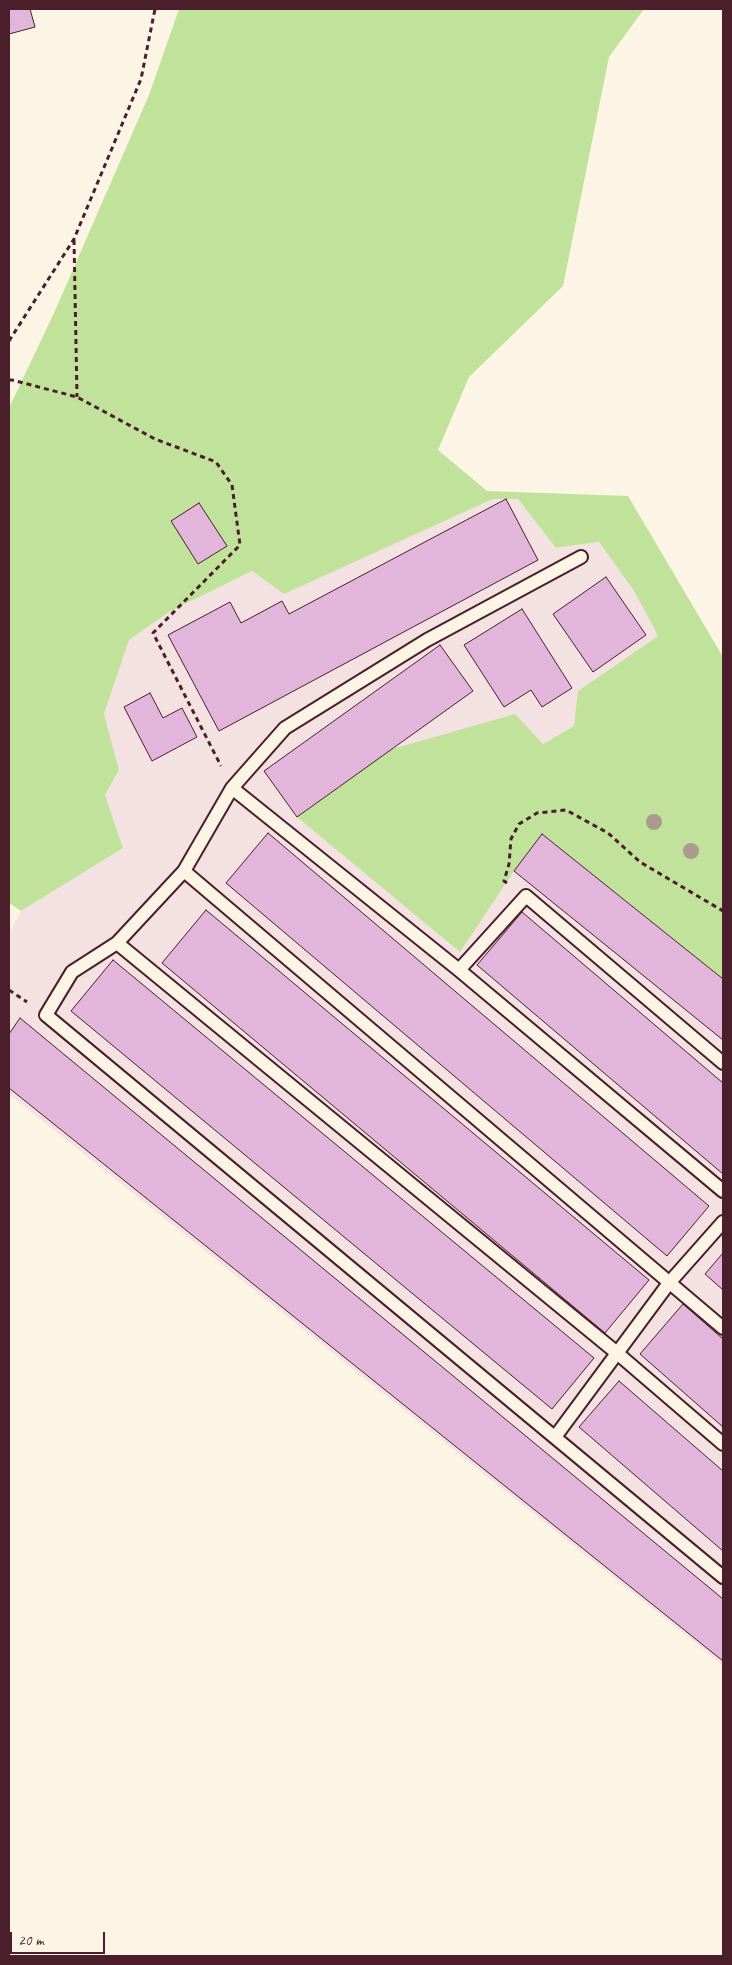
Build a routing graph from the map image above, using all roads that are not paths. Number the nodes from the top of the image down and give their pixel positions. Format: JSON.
{"nodes":[{"id":1,"x":581,"y":557,"type":"dead end"},
{"id":2,"x":232,"y":788,"type":"junction"},
{"id":3,"x":184,"y":871,"type":"junction"},
{"id":4,"x":117,"y":943,"type":"junction"},
{"id":5,"x":460,"y":970,"type":"junction"},
{"id":6,"x":723,"y":1063,"type":"edge"},
{"id":7,"x":723,"y":1191,"type":"edge"},
{"id":8,"x":723,"y":1222,"type":"edge"},
{"id":9,"x":669,"y":1283,"type":"junction"},
{"id":10,"x":723,"y":1328,"type":"edge"},
{"id":11,"x":617,"y":1353,"type":"junction"},
{"id":12,"x":555,"y":1437,"type":"junction"},
{"id":13,"x":723,"y":1444,"type":"edge"},
{"id":14,"x":723,"y":1577,"type":"edge"}],
"edges":[{"from":1,"to":2,"type":"lane"},
{"from":2,"to":3,"type":"lane"},
{"from":2,"to":5,"type":"lane"},
{"from":3,"to":4,"type":"lane"},
{"from":3,"to":9,"type":"lane"},
{"from":4,"to":11,"type":"lane"},
{"from":4,"to":12,"type":"lane"},
{"from":5,"to":6,"type":"lane"},
{"from":5,"to":7,"type":"lane"},
{"from":8,"to":9,"type":"lane"},
{"from":9,"to":10,"type":"lane"},
{"from":9,"to":11,"type":"lane"},
{"from":11,"to":12,"type":"lane"},
{"from":11,"to":13,"type":"lane"},
{"from":12,"to":14,"type":"lane"}]}
